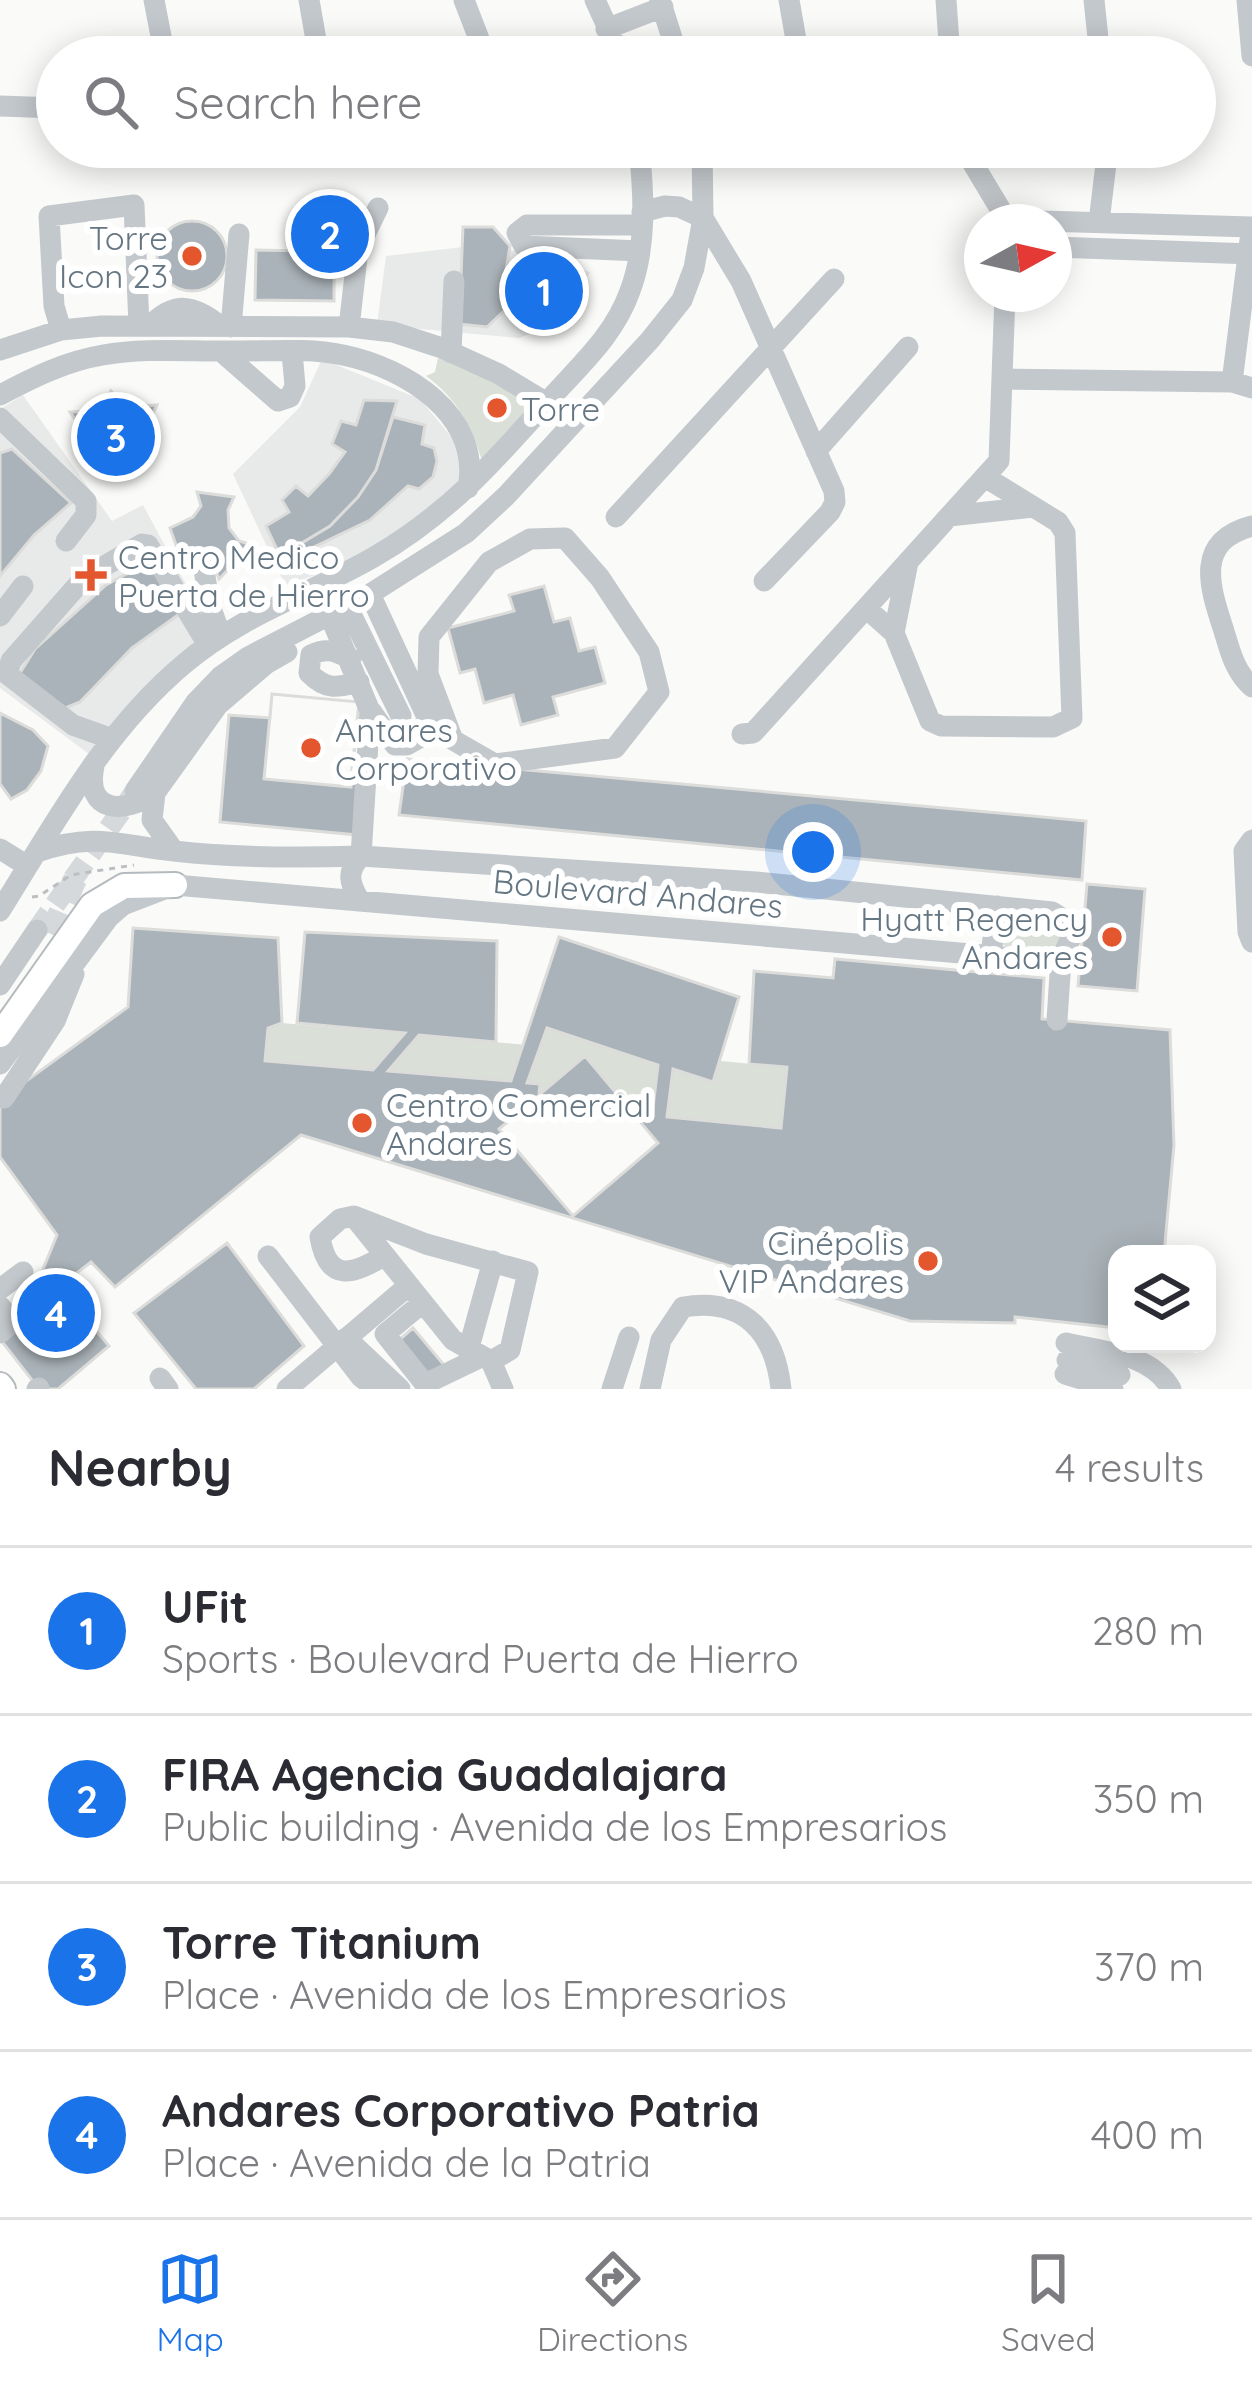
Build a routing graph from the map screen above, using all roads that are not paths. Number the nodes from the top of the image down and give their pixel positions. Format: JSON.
{"nodes":[{"id":1,"x":154,"y":0,"type":"edge"},
{"id":2,"x":309,"y":0,"type":"edge"},
{"id":3,"x":464,"y":0,"type":"edge"},
{"id":4,"x":596,"y":0,"type":"edge"},
{"id":5,"x":790,"y":0,"type":"edge"},
{"id":6,"x":946,"y":0,"type":"edge"},
{"id":7,"x":1094,"y":0,"type":"edge"},
{"id":8,"x":1247,"y":0,"type":"edge"},
{"id":9,"x":664,"y":9,"type":"edge"},
{"id":10,"x":161,"y":36,"type":"edge"},
{"id":11,"x":316,"y":36,"type":"edge"},
{"id":12,"x":478,"y":36,"type":"edge"},
{"id":13,"x":607,"y":36,"type":"edge"},
{"id":14,"x":615,"y":36,"type":"edge"},
{"id":15,"x":796,"y":36,"type":"edge"},
{"id":16,"x":949,"y":36,"type":"edge"},
{"id":17,"x":1098,"y":36,"type":"edge"},
{"id":18,"x":1252,"y":56,"type":"edge"},
{"id":19,"x":0,"y":106,"type":"edge"},
{"id":20,"x":36,"y":107,"type":"edge"},
{"id":21,"x":640,"y":168,"type":"edge"},
{"id":22,"x":702,"y":168,"type":"edge"},
{"id":23,"x":976,"y":168,"type":"edge"},
{"id":24,"x":1105,"y":168,"type":"edge"},
{"id":25,"x":998,"y":204,"type":"edge"},
{"id":26,"x":378,"y":208,"type":"dead end"},
{"id":27,"x":703,"y":218,"type":"junction"},
{"id":28,"x":642,"y":219,"type":"junction"},
{"id":29,"x":1072,"y":222,"type":"edge"},
{"id":30,"x":1099,"y":222,"type":"junction"},
{"id":31,"x":1252,"y":225,"type":"edge"},
{"id":32,"x":238,"y":234,"type":"dead end"},
{"id":33,"x":1072,"y":248,"type":"edge"},
{"id":34,"x":640,"y":250,"type":"junction"},
{"id":35,"x":1250,"y":254,"type":"edge"},
{"id":36,"x":694,"y":268,"type":"junction"},
{"id":37,"x":834,"y":279,"type":"dead end"},
{"id":38,"x":454,"y":281,"type":"dead end"},
{"id":39,"x":741,"y":281,"type":"junction"},
{"id":40,"x":1004,"y":312,"type":"edge"},
{"id":41,"x":145,"y":326,"type":"junction"},
{"id":42,"x":225,"y":327,"type":"junction"},
{"id":43,"x":349,"y":327,"type":"junction"},
{"id":44,"x":69,"y":329,"type":"junction"},
{"id":45,"x":429,"y":344,"type":"junction"},
{"id":46,"x":908,"y":347,"type":"dead end"},
{"id":47,"x":0,"y":350,"type":"edge"},
{"id":48,"x":222,"y":352,"type":"junction"},
{"id":49,"x":292,"y":352,"type":"junction"},
{"id":50,"x":451,"y":352,"type":"junction"},
{"id":51,"x":771,"y":352,"type":"junction"},
{"id":52,"x":83,"y":359,"type":"junction"},
{"id":53,"x":1002,"y":379,"type":"junction"},
{"id":54,"x":409,"y":381,"type":"junction"},
{"id":55,"x":1242,"y":385,"type":"edge"},
{"id":56,"x":0,"y":395,"type":"edge"},
{"id":57,"x":547,"y":403,"type":"junction"},
{"id":58,"x":0,"y":418,"type":"edge"},
{"id":59,"x":816,"y":451,"type":"junction"},
{"id":60,"x":546,"y":452,"type":"junction"},
{"id":61,"x":494,"y":464,"type":"junction"},
{"id":62,"x":985,"y":477,"type":"junction"},
{"id":63,"x":514,"y":486,"type":"junction"},
{"id":64,"x":468,"y":488,"type":"junction"},
{"id":65,"x":1033,"y":507,"type":"junction"},
{"id":66,"x":949,"y":516,"type":"junction"},
{"id":67,"x":616,"y":517,"type":"dead end"},
{"id":68,"x":1252,"y":526,"type":"edge"},
{"id":69,"x":466,"y":533,"type":"junction"},
{"id":70,"x":67,"y":542,"type":"dead end"},
{"id":71,"x":203,"y":562,"type":"dead end"},
{"id":72,"x":490,"y":562,"type":"junction"},
{"id":73,"x":908,"y":562,"type":"junction"},
{"id":74,"x":764,"y":581,"type":"dead end"},
{"id":75,"x":23,"y":586,"type":"dead end"},
{"id":76,"x":370,"y":594,"type":"junction"},
{"id":77,"x":866,"y":608,"type":"junction"},
{"id":78,"x":333,"y":614,"type":"junction"},
{"id":79,"x":0,"y":616,"type":"edge"},
{"id":80,"x":894,"y":633,"type":"junction"},
{"id":81,"x":214,"y":640,"type":"junction"},
{"id":82,"x":351,"y":659,"type":"junction"},
{"id":83,"x":359,"y":682,"type":"junction"},
{"id":84,"x":1252,"y":687,"type":"edge"},
{"id":85,"x":370,"y":711,"type":"junction"},
{"id":86,"x":401,"y":716,"type":"dead end"},
{"id":87,"x":742,"y":734,"type":"dead end"},
{"id":88,"x":112,"y":740,"type":"junction"},
{"id":89,"x":95,"y":761,"type":"junction"},
{"id":90,"x":145,"y":792,"type":"junction"},
{"id":91,"x":1252,"y":840,"type":"edge"},
{"id":92,"x":0,"y":849,"type":"edge"},
{"id":93,"x":174,"y":851,"type":"junction"},
{"id":94,"x":336,"y":856,"type":"junction"},
{"id":95,"x":361,"y":856,"type":"junction"},
{"id":96,"x":19,"y":874,"type":"edge"},
{"id":97,"x":175,"y":885,"type":"junction"},
{"id":98,"x":333,"y":898,"type":"junction"},
{"id":99,"x":360,"y":901,"type":"junction"},
{"id":100,"x":997,"y":906,"type":"junction"},
{"id":101,"x":0,"y":911,"type":"edge"},
{"id":102,"x":44,"y":932,"type":"joint"},
{"id":103,"x":1252,"y":942,"type":"edge"},
{"id":104,"x":83,"y":948,"type":"junction"},
{"id":105,"x":991,"y":955,"type":"junction"},
{"id":106,"x":1061,"y":958,"type":"junction"},
{"id":107,"x":0,"y":985,"type":"edge"},
{"id":108,"x":0,"y":1010,"type":"edge"},
{"id":109,"x":1057,"y":1020,"type":"dead end"},
{"id":110,"x":0,"y":1035,"type":"edge"},
{"id":111,"x":0,"y":1064,"type":"edge"},
{"id":112,"x":4,"y":1098,"type":"dead end"},
{"id":113,"x":354,"y":1216,"type":"junction"},
{"id":114,"x":268,"y":1256,"type":"dead end"},
{"id":115,"x":384,"y":1256,"type":"junction"},
{"id":116,"x":493,"y":1262,"type":"junction"},
{"id":117,"x":23,"y":1272,"type":"dead end"},
{"id":118,"x":0,"y":1289,"type":"edge"},
{"id":119,"x":414,"y":1295,"type":"junction"},
{"id":120,"x":0,"y":1306,"type":"edge"},
{"id":121,"x":0,"y":1333,"type":"edge"},
{"id":122,"x":629,"y":1337,"type":"dead end"},
{"id":123,"x":342,"y":1342,"type":"junction"},
{"id":124,"x":480,"y":1356,"type":"junction"},
{"id":125,"x":1120,"y":1378,"type":"edge"},
{"id":126,"x":361,"y":1385,"type":"edge"},
{"id":127,"x":287,"y":1389,"type":"edge"},
{"id":128,"x":400,"y":1389,"type":"edge"},
{"id":129,"x":502,"y":1389,"type":"edge"},
{"id":130,"x":612,"y":1389,"type":"edge"},
{"id":131,"x":650,"y":1389,"type":"edge"},
{"id":132,"x":781,"y":1389,"type":"edge"},
{"id":133,"x":1171,"y":1389,"type":"edge"}],
"edges":[{"from":1,"to":10,"type":"street"},
{"from":2,"to":11,"type":"street"},
{"from":3,"to":12,"type":"street"},
{"from":4,"to":13,"type":"street"},
{"from":5,"to":15,"type":"street"},
{"from":6,"to":16,"type":"street"},
{"from":7,"to":17,"type":"street"},
{"from":8,"to":18,"type":"street"},
{"from":9,"to":14,"type":"street"},
{"from":19,"to":20,"type":"street"},
{"from":21,"to":28,"type":"street"},
{"from":22,"to":27,"type":"street"},
{"from":23,"to":25,"type":"street"},
{"from":24,"to":30,"type":"street"},
{"from":26,"to":43,"type":"street"},
{"from":27,"to":28,"type":"street"},
{"from":27,"to":36,"type":"street"},
{"from":27,"to":39,"type":"street"},
{"from":28,"to":34,"type":"street"},
{"from":28,"to":34,"type":"street"},
{"from":29,"to":30,"type":"street"},
{"from":30,"to":31,"type":"street"},
{"from":31,"to":35,"type":"street"},
{"from":32,"to":42,"type":"street"},
{"from":33,"to":35,"type":"street"},
{"from":34,"to":57,"type":"street"},
{"from":35,"to":55,"type":"street"},
{"from":36,"to":39,"type":"street"},
{"from":36,"to":60,"type":"street"},
{"from":37,"to":51,"type":"street"},
{"from":38,"to":50,"type":"street"},
{"from":39,"to":51,"type":"street"},
{"from":40,"to":53,"type":"street"},
{"from":41,"to":42,"type":"street"},
{"from":41,"to":44,"type":"street"},
{"from":41,"to":44,"type":"street"},
{"from":42,"to":43,"type":"street"},
{"from":43,"to":45,"type":"street"},
{"from":44,"to":47,"type":"street"},
{"from":44,"to":52,"type":"street"},
{"from":45,"to":50,"type":"street"},
{"from":45,"to":54,"type":"street"},
{"from":46,"to":59,"type":"street"},
{"from":48,"to":49,"type":"street"},
{"from":48,"to":49,"type":"street"},
{"from":48,"to":52,"type":"street"},
{"from":49,"to":54,"type":"street"},
{"from":50,"to":57,"type":"street"},
{"from":51,"to":59,"type":"street"},
{"from":51,"to":67,"type":"street"},
{"from":52,"to":56,"type":"street"},
{"from":53,"to":55,"type":"street"},
{"from":53,"to":62,"type":"street"},
{"from":54,"to":64,"type":"street"},
{"from":57,"to":60,"type":"street"},
{"from":57,"to":61,"type":"street"},
{"from":58,"to":70,"type":"street"},
{"from":59,"to":74,"type":"street"},
{"from":60,"to":63,"type":"street"},
{"from":61,"to":63,"type":"street"},
{"from":61,"to":64,"type":"street"},
{"from":62,"to":65,"type":"street"},
{"from":62,"to":66,"type":"street"},
{"from":63,"to":69,"type":"street"},
{"from":64,"to":81,"type":"street"},
{"from":65,"to":66,"type":"street"},
{"from":65,"to":80,"type":"street"},
{"from":66,"to":73,"type":"street"},
{"from":68,"to":84,"type":"street"},
{"from":69,"to":72,"type":"street"},
{"from":69,"to":76,"type":"street"},
{"from":71,"to":81,"type":"street"},
{"from":72,"to":72,"type":"street"},
{"from":73,"to":77,"type":"street"},
{"from":73,"to":80,"type":"street"},
{"from":75,"to":79,"type":"street"},
{"from":76,"to":78,"type":"street"},
{"from":76,"to":85,"type":"street"},
{"from":77,"to":80,"type":"street"},
{"from":77,"to":87,"type":"street"},
{"from":78,"to":82,"type":"street"},
{"from":78,"to":86,"type":"street"},
{"from":78,"to":90,"type":"street"},
{"from":81,"to":88,"type":"street"},
{"from":81,"to":88,"type":"street"},
{"from":82,"to":83,"type":"street"},
{"from":82,"to":83,"type":"street"},
{"from":83,"to":85,"type":"street"},
{"from":85,"to":95,"type":"street"},
{"from":88,"to":89,"type":"street"},
{"from":89,"to":90,"type":"street"},
{"from":89,"to":96,"type":"street"},
{"from":90,"to":93,"type":"street"},
{"from":91,"to":103,"type":"street"},
{"from":92,"to":96,"type":"street"},
{"from":93,"to":94,"type":"street","name":"Boulevard Andares"},
{"from":93,"to":96,"type":"street","name":"Boulevard Andares"},
{"from":94,"to":95,"type":"street","name":"Boulevard Andares"},
{"from":94,"to":98,"type":"street"},
{"from":95,"to":99,"type":"street"},
{"from":95,"to":100,"type":"street","name":"Boulevard Andares"},
{"from":96,"to":101,"type":"street"},
{"from":97,"to":98,"type":"street","name":"Boulevard Andares"},
{"from":97,"to":104,"type":"street","name":"Boulevard Andares"},
{"from":97,"to":110,"type":"main road"},
{"from":98,"to":99,"type":"street","name":"Boulevard Andares"},
{"from":99,"to":105,"type":"street","name":"Boulevard Andares"},
{"from":100,"to":105,"type":"street"},
{"from":100,"to":106,"type":"street","name":"Boulevard Andares"},
{"from":102,"to":107,"type":"street"},
{"from":102,"to":108,"type":"main road"},
{"from":104,"to":111,"type":"street","name":"Boulevard Andares"},
{"from":104,"to":112,"type":"street"},
{"from":105,"to":106,"type":"street","name":"Boulevard Andares"},
{"from":106,"to":109,"type":"street"},
{"from":113,"to":115,"type":"street"},
{"from":113,"to":115,"type":"street"},
{"from":113,"to":116,"type":"street"},
{"from":114,"to":123,"type":"street"},
{"from":115,"to":119,"type":"street"},
{"from":116,"to":124,"type":"street"},
{"from":116,"to":124,"type":"street"},
{"from":117,"to":118,"type":"street"},
{"from":119,"to":123,"type":"street"},
{"from":119,"to":124,"type":"street"},
{"from":119,"to":124,"type":"street"},
{"from":120,"to":121,"type":"street"},
{"from":122,"to":130,"type":"street"},
{"from":123,"to":126,"type":"street"},
{"from":123,"to":127,"type":"street"},
{"from":123,"to":128,"type":"street"},
{"from":124,"to":129,"type":"street"},
{"from":125,"to":125,"type":"street"},
{"from":125,"to":133,"type":"street"},
{"from":131,"to":132,"type":"street"}]}
